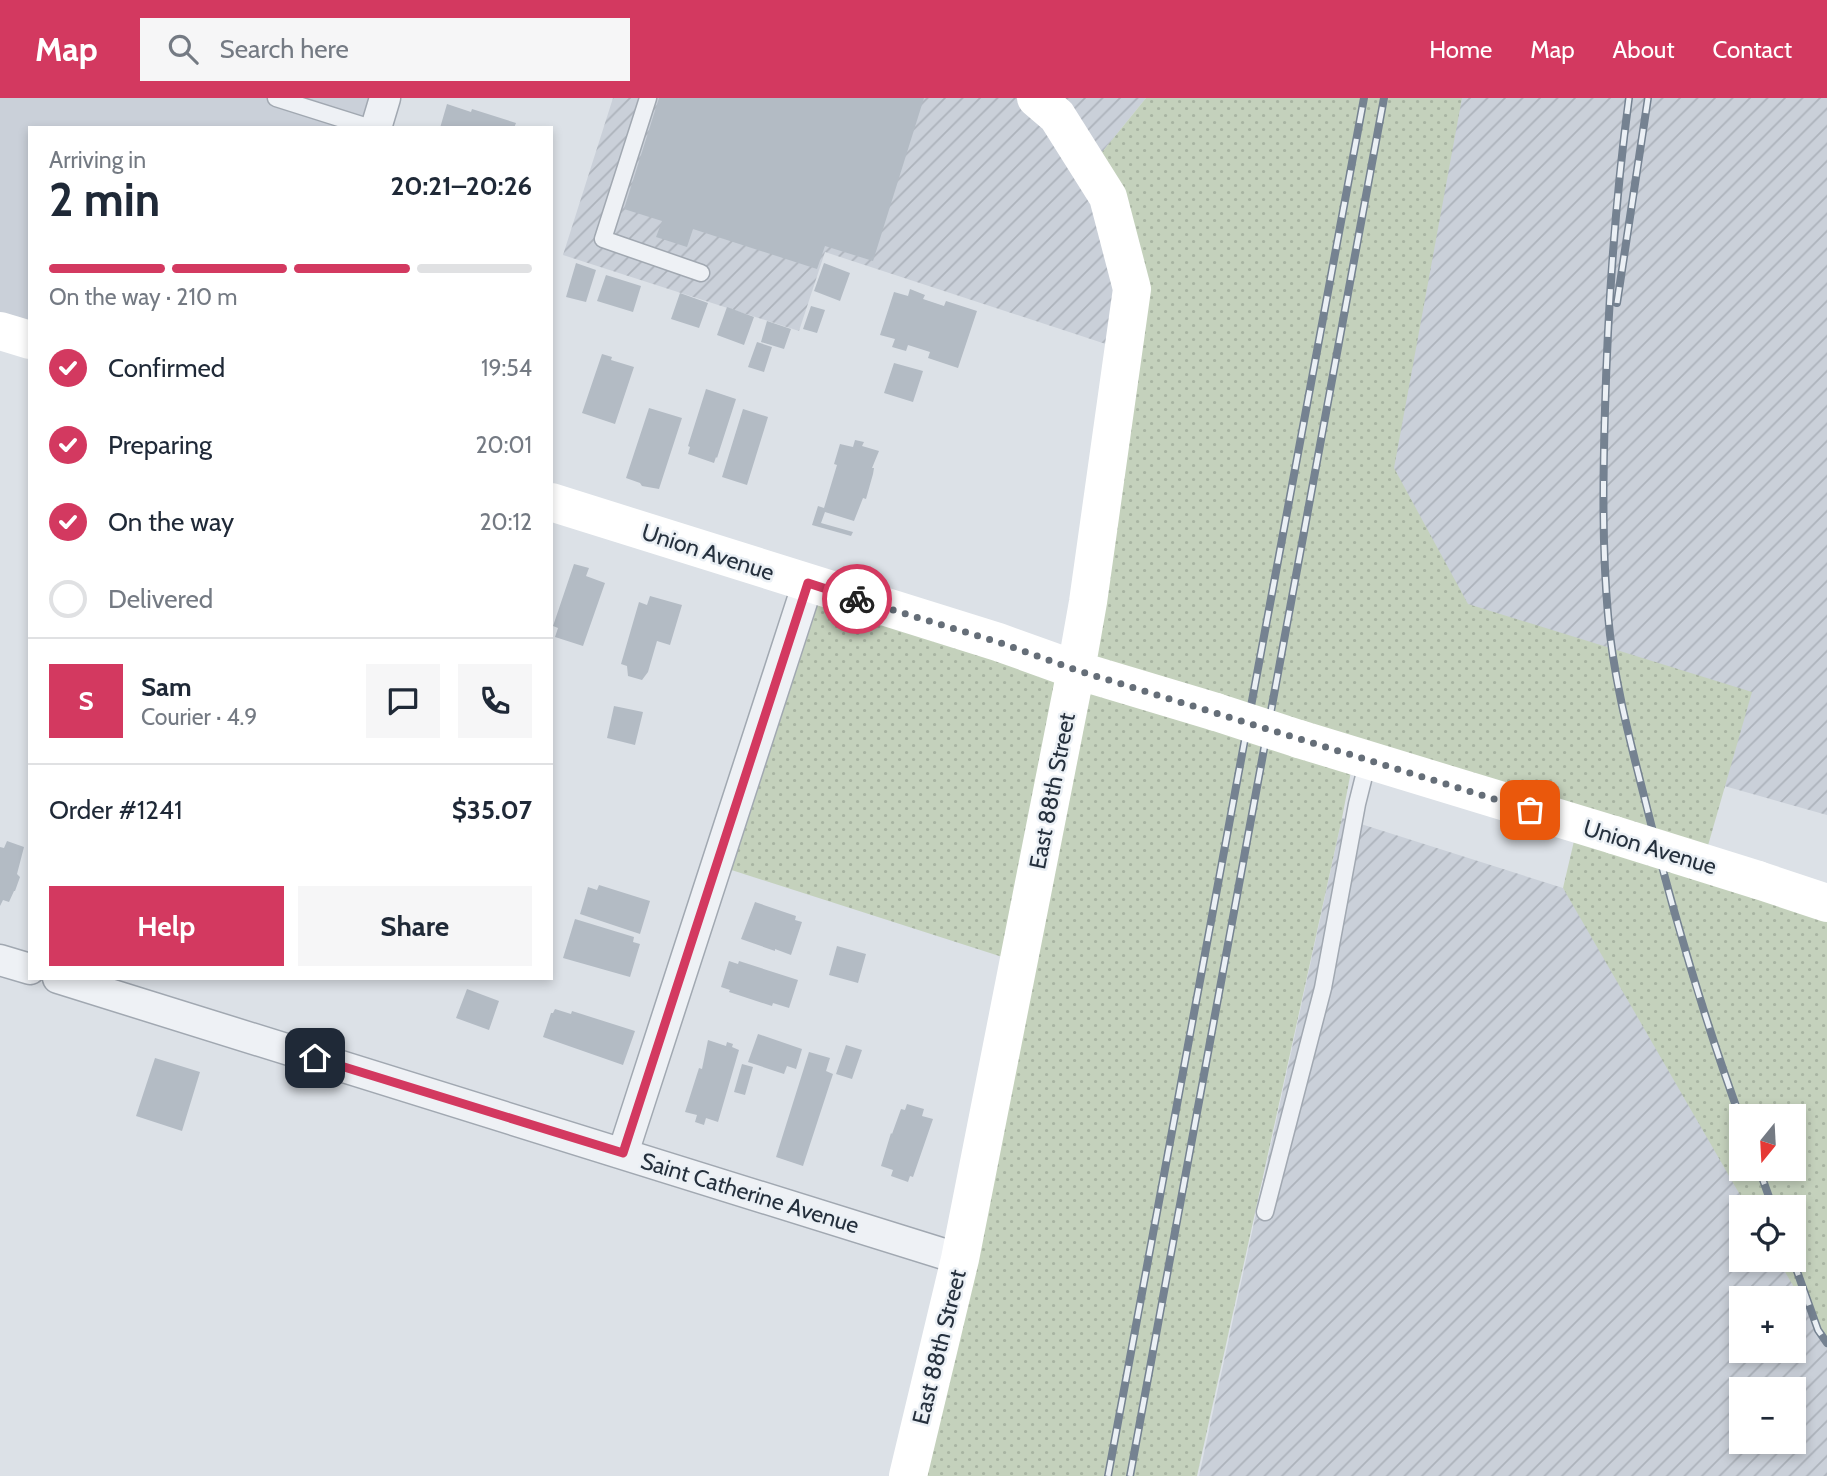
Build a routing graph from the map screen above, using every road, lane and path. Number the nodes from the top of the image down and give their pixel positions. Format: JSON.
{"nodes":[{"id":1,"x":276,"y":98,"type":"edge"},
{"id":2,"x":385,"y":98,"type":"edge"},
{"id":3,"x":648,"y":98,"type":"edge"},
{"id":4,"x":312,"y":103,"type":"edge"},
{"id":5,"x":1046,"y":107,"type":"edge"},
{"id":6,"x":369,"y":126,"type":"edge"},
{"id":7,"x":375,"y":126,"type":"edge"},
{"id":8,"x":701,"y":273,"type":"dead end"},
{"id":9,"x":0,"y":331,"type":"edge"},
{"id":10,"x":28,"y":339,"type":"edge"},
{"id":11,"x":553,"y":503,"type":"edge"},
{"id":12,"x":808,"y":583,"type":"junction"},
{"id":13,"x":1076,"y":670,"type":"junction"},
{"id":14,"x":1368,"y":760,"type":"junction"},
{"id":15,"x":1827,"y":903,"type":"edge"},
{"id":16,"x":0,"y":960,"type":"edge"},
{"id":17,"x":28,"y":968,"type":"edge"},
{"id":18,"x":64,"y":980,"type":"edge"},
{"id":19,"x":623,"y":1153,"type":"junction"},
{"id":20,"x":1265,"y":1212,"type":"dead end"},
{"id":21,"x":960,"y":1259,"type":"junction"},
{"id":22,"x":908,"y":1476,"type":"edge"}],
"edges":[{"from":1,"to":4,"type":"lane"},
{"from":2,"to":7,"type":"street"},
{"from":3,"to":8,"type":"lane"},
{"from":4,"to":6,"type":"lane"},
{"from":5,"to":13,"type":"street","name":"East 88th Street"},
{"from":9,"to":10,"type":"street"},
{"from":11,"to":12,"type":"street","name":"Union Avenue"},
{"from":12,"to":13,"type":"street","name":"Union Avenue"},
{"from":12,"to":19,"type":"street"},
{"from":13,"to":14,"type":"street","name":"Union Avenue","bridge":true},
{"from":13,"to":21,"type":"street","name":"East 88th Street"},
{"from":14,"to":15,"type":"street","name":"Union Avenue","bridge":true},
{"from":14,"to":20,"type":"lane"},
{"from":16,"to":17,"type":"street"},
{"from":18,"to":19,"type":"street","name":"Saint Catherine Avenue"},
{"from":19,"to":21,"type":"street","name":"Saint Catherine Avenue"},
{"from":21,"to":22,"type":"street","name":"East 88th Street"}]}
